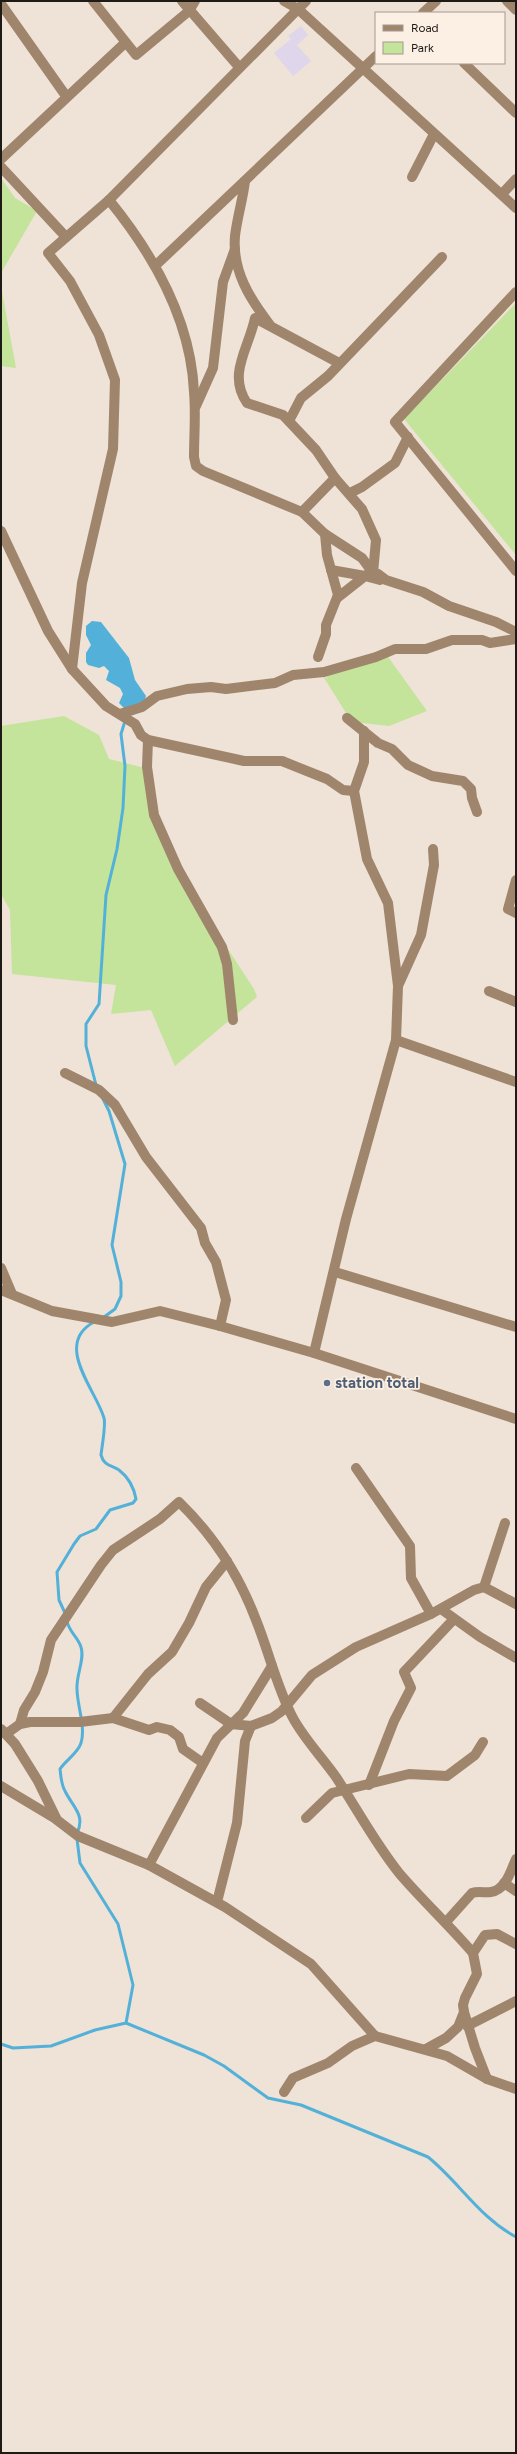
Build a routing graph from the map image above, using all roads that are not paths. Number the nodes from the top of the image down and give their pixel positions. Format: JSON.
{"nodes":[{"id":1,"x":93,"y":1,"type":"edge"},
{"id":2,"x":182,"y":1,"type":"edge"},
{"id":3,"x":195,"y":1,"type":"edge"},
{"id":4,"x":284,"y":1,"type":"edge"},
{"id":5,"x":306,"y":1,"type":"edge"},
{"id":6,"x":436,"y":1,"type":"edge"},
{"id":7,"x":507,"y":1,"type":"edge"},
{"id":8,"x":1,"y":4,"type":"edge"},
{"id":9,"x":298,"y":9,"type":"junction"},
{"id":10,"x":516,"y":10,"type":"edge"},
{"id":11,"x":189,"y":11,"type":"junction"},
{"id":12,"x":424,"y":12,"type":"edge"},
{"id":13,"x":124,"y":43,"type":"junction"},
{"id":14,"x":375,"y":57,"type":"edge"},
{"id":15,"x":465,"y":64,"type":"edge"},
{"id":16,"x":239,"y":67,"type":"junction"},
{"id":17,"x":362,"y":69,"type":"junction"},
{"id":18,"x":66,"y":96,"type":"junction"},
{"id":19,"x":516,"y":113,"type":"edge"},
{"id":20,"x":434,"y":134,"type":"junction"},
{"id":21,"x":1,"y":159,"type":"edge"},
{"id":22,"x":1,"y":167,"type":"edge"},
{"id":23,"x":412,"y":177,"type":"dead end"},
{"id":24,"x":516,"y":179,"type":"edge"},
{"id":25,"x":245,"y":181,"type":"junction"},
{"id":26,"x":502,"y":194,"type":"junction"},
{"id":27,"x":109,"y":200,"type":"junction"},
{"id":28,"x":516,"y":208,"type":"edge"},
{"id":29,"x":66,"y":237,"type":"junction"},
{"id":30,"x":235,"y":249,"type":"junction"},
{"id":31,"x":442,"y":257,"type":"dead end"},
{"id":32,"x":155,"y":266,"type":"junction"},
{"id":33,"x":516,"y":292,"type":"edge"},
{"id":34,"x":272,"y":327,"type":"junction"},
{"id":35,"x":339,"y":363,"type":"junction"},
{"id":36,"x":194,"y":409,"type":"junction"},
{"id":37,"x":289,"y":421,"type":"junction"},
{"id":38,"x":408,"y":436,"type":"junction"},
{"id":39,"x":335,"y":478,"type":"junction"},
{"id":40,"x":350,"y":493,"type":"junction"},
{"id":41,"x":302,"y":512,"type":"junction"},
{"id":42,"x":1,"y":531,"type":"edge"},
{"id":43,"x":325,"y":534,"type":"junction"},
{"id":44,"x":331,"y":570,"type":"junction"},
{"id":45,"x":516,"y":571,"type":"edge"},
{"id":46,"x":370,"y":574,"type":"junction"},
{"id":47,"x":337,"y":598,"type":"junction"},
{"id":48,"x":516,"y":632,"type":"edge"},
{"id":49,"x":516,"y":639,"type":"edge"},
{"id":50,"x":318,"y":657,"type":"dead end"},
{"id":51,"x":72,"y":669,"type":"junction"},
{"id":52,"x":120,"y":714,"type":"junction"},
{"id":53,"x":346,"y":718,"type":"dead end"},
{"id":54,"x":364,"y":731,"type":"junction"},
{"id":55,"x":148,"y":740,"type":"junction"},
{"id":56,"x":354,"y":791,"type":"junction"},
{"id":57,"x":477,"y":812,"type":"dead end"},
{"id":58,"x":433,"y":849,"type":"dead end"},
{"id":59,"x":516,"y":880,"type":"edge"},
{"id":60,"x":516,"y":913,"type":"edge"},
{"id":61,"x":398,"y":986,"type":"junction"},
{"id":62,"x":489,"y":991,"type":"dead end"},
{"id":63,"x":516,"y":1002,"type":"edge"},
{"id":64,"x":233,"y":1020,"type":"dead end"},
{"id":65,"x":396,"y":1040,"type":"junction"},
{"id":66,"x":65,"y":1073,"type":"dead end"},
{"id":67,"x":516,"y":1082,"type":"edge"},
{"id":68,"x":1,"y":1268,"type":"edge"},
{"id":69,"x":335,"y":1272,"type":"junction"},
{"id":70,"x":1,"y":1290,"type":"edge"},
{"id":71,"x":12,"y":1294,"type":"junction"},
{"id":72,"x":220,"y":1326,"type":"junction"},
{"id":73,"x":516,"y":1327,"type":"edge"},
{"id":74,"x":314,"y":1353,"type":"junction"},
{"id":75,"x":516,"y":1419,"type":"edge"},
{"id":76,"x":356,"y":1468,"type":"dead end"},
{"id":77,"x":505,"y":1523,"type":"dead end"},
{"id":78,"x":227,"y":1561,"type":"junction"},
{"id":79,"x":484,"y":1587,"type":"junction"},
{"id":80,"x":516,"y":1604,"type":"edge"},
{"id":81,"x":441,"y":1609,"type":"junction"},
{"id":82,"x":431,"y":1614,"type":"junction"},
{"id":83,"x":454,"y":1619,"type":"junction"},
{"id":84,"x":516,"y":1658,"type":"edge"},
{"id":85,"x":272,"y":1666,"type":"junction"},
{"id":86,"x":200,"y":1703,"type":"dead end"},
{"id":87,"x":286,"y":1705,"type":"junction"},
{"id":88,"x":113,"y":1718,"type":"junction"},
{"id":89,"x":20,"y":1724,"type":"junction"},
{"id":90,"x":231,"y":1724,"type":"junction"},
{"id":91,"x":251,"y":1726,"type":"junction"},
{"id":92,"x":3,"y":1731,"type":"edge"},
{"id":93,"x":483,"y":1742,"type":"dead end"},
{"id":94,"x":203,"y":1763,"type":"junction"},
{"id":95,"x":369,"y":1785,"type":"junction"},
{"id":96,"x":1,"y":1786,"type":"edge"},
{"id":97,"x":345,"y":1791,"type":"junction"},
{"id":98,"x":306,"y":1818,"type":"dead end"},
{"id":99,"x":57,"y":1820,"type":"junction"},
{"id":100,"x":516,"y":1859,"type":"edge"},
{"id":101,"x":149,"y":1865,"type":"junction"},
{"id":102,"x":504,"y":1883,"type":"junction"},
{"id":103,"x":516,"y":1890,"type":"edge"},
{"id":104,"x":217,"y":1902,"type":"junction"},
{"id":105,"x":446,"y":1922,"type":"junction"},
{"id":106,"x":516,"y":1944,"type":"edge"},
{"id":107,"x":473,"y":1952,"type":"junction"},
{"id":108,"x":516,"y":2000,"type":"edge"},
{"id":109,"x":464,"y":2012,"type":"junction"},
{"id":110,"x":467,"y":2026,"type":"junction"},
{"id":111,"x":375,"y":2036,"type":"junction"},
{"id":112,"x":426,"y":2049,"type":"junction"},
{"id":113,"x":487,"y":2079,"type":"junction"},
{"id":114,"x":516,"y":2089,"type":"edge"},
{"id":115,"x":284,"y":2092,"type":"dead end"}],
"edges":[{"from":1,"to":13,"type":"street"},
{"from":2,"to":11,"type":"street"},
{"from":3,"to":11,"type":"street"},
{"from":4,"to":9,"type":"street"},
{"from":5,"to":9,"type":"street"},
{"from":6,"to":12,"type":"street"},
{"from":7,"to":10,"type":"street"},
{"from":8,"to":18,"type":"street"},
{"from":9,"to":16,"type":"street"},
{"from":9,"to":17,"type":"street"},
{"from":11,"to":13,"type":"street"},
{"from":11,"to":16,"type":"street"},
{"from":13,"to":18,"type":"street"},
{"from":14,"to":17,"type":"street"},
{"from":15,"to":19,"type":"street"},
{"from":16,"to":27,"type":"street"},
{"from":17,"to":20,"type":"street"},
{"from":17,"to":25,"type":"street"},
{"from":18,"to":21,"type":"street"},
{"from":20,"to":23,"type":"street"},
{"from":20,"to":26,"type":"street"},
{"from":22,"to":29,"type":"street"},
{"from":24,"to":26,"type":"street"},
{"from":25,"to":30,"type":"street"},
{"from":25,"to":32,"type":"street"},
{"from":26,"to":28,"type":"street"},
{"from":27,"to":29,"type":"street"},
{"from":27,"to":32,"type":"street"},
{"from":29,"to":51,"type":"street"},
{"from":30,"to":34,"type":"street"},
{"from":30,"to":36,"type":"street"},
{"from":31,"to":35,"type":"street"},
{"from":32,"to":36,"type":"street"},
{"from":33,"to":38,"type":"street"},
{"from":34,"to":35,"type":"street"},
{"from":34,"to":37,"type":"street"},
{"from":35,"to":37,"type":"street"},
{"from":36,"to":41,"type":"street"},
{"from":37,"to":39,"type":"street"},
{"from":38,"to":40,"type":"street"},
{"from":38,"to":45,"type":"street"},
{"from":39,"to":40,"type":"street"},
{"from":39,"to":41,"type":"street"},
{"from":40,"to":46,"type":"street"},
{"from":41,"to":43,"type":"street"},
{"from":42,"to":51,"type":"street"},
{"from":43,"to":44,"type":"street"},
{"from":43,"to":46,"type":"street"},
{"from":44,"to":46,"type":"street"},
{"from":44,"to":47,"type":"street"},
{"from":46,"to":47,"type":"street"},
{"from":46,"to":48,"type":"street"},
{"from":47,"to":50,"type":"street"},
{"from":49,"to":52,"type":"street"},
{"from":51,"to":52,"type":"street"},
{"from":52,"to":55,"type":"street"},
{"from":53,"to":54,"type":"street"},
{"from":54,"to":56,"type":"street"},
{"from":54,"to":57,"type":"street"},
{"from":55,"to":56,"type":"street"},
{"from":55,"to":64,"type":"street"},
{"from":56,"to":61,"type":"street"},
{"from":58,"to":61,"type":"street"},
{"from":59,"to":60,"type":"street"},
{"from":61,"to":65,"type":"street"},
{"from":62,"to":63,"type":"street"},
{"from":65,"to":67,"type":"street"},
{"from":65,"to":69,"type":"street"},
{"from":66,"to":72,"type":"street"},
{"from":68,"to":71,"type":"street"},
{"from":69,"to":73,"type":"street"},
{"from":69,"to":74,"type":"street"},
{"from":70,"to":71,"type":"street"},
{"from":71,"to":72,"type":"street"},
{"from":72,"to":74,"type":"street"},
{"from":74,"to":75,"type":"street"},
{"from":76,"to":82,"type":"street"},
{"from":77,"to":79,"type":"street"},
{"from":78,"to":85,"type":"street"},
{"from":78,"to":88,"type":"street"},
{"from":78,"to":89,"type":"street"},
{"from":79,"to":80,"type":"street"},
{"from":79,"to":81,"type":"street"},
{"from":81,"to":82,"type":"street"},
{"from":81,"to":83,"type":"street"},
{"from":82,"to":87,"type":"street"},
{"from":83,"to":84,"type":"street"},
{"from":83,"to":95,"type":"street"},
{"from":85,"to":87,"type":"street"},
{"from":85,"to":90,"type":"street"},
{"from":86,"to":90,"type":"street"},
{"from":87,"to":91,"type":"street"},
{"from":87,"to":97,"type":"street"},
{"from":88,"to":89,"type":"street"},
{"from":88,"to":94,"type":"street"},
{"from":89,"to":92,"type":"street"},
{"from":90,"to":91,"type":"street"},
{"from":90,"to":94,"type":"street"},
{"from":91,"to":104,"type":"street"},
{"from":92,"to":99,"type":"street"},
{"from":93,"to":95,"type":"street"},
{"from":94,"to":101,"type":"street"},
{"from":95,"to":97,"type":"street"},
{"from":96,"to":99,"type":"street"},
{"from":97,"to":98,"type":"street"},
{"from":97,"to":105,"type":"street"},
{"from":99,"to":101,"type":"street"},
{"from":100,"to":102,"type":"street"},
{"from":101,"to":104,"type":"street"},
{"from":102,"to":103,"type":"street"},
{"from":102,"to":105,"type":"street"},
{"from":104,"to":111,"type":"street"},
{"from":105,"to":107,"type":"street"},
{"from":106,"to":107,"type":"street"},
{"from":107,"to":109,"type":"street"},
{"from":108,"to":110,"type":"street"},
{"from":109,"to":110,"type":"street"},
{"from":109,"to":112,"type":"street"},
{"from":110,"to":113,"type":"street"},
{"from":111,"to":112,"type":"street"},
{"from":111,"to":115,"type":"street"},
{"from":112,"to":113,"type":"street"},
{"from":113,"to":114,"type":"street"}]}
